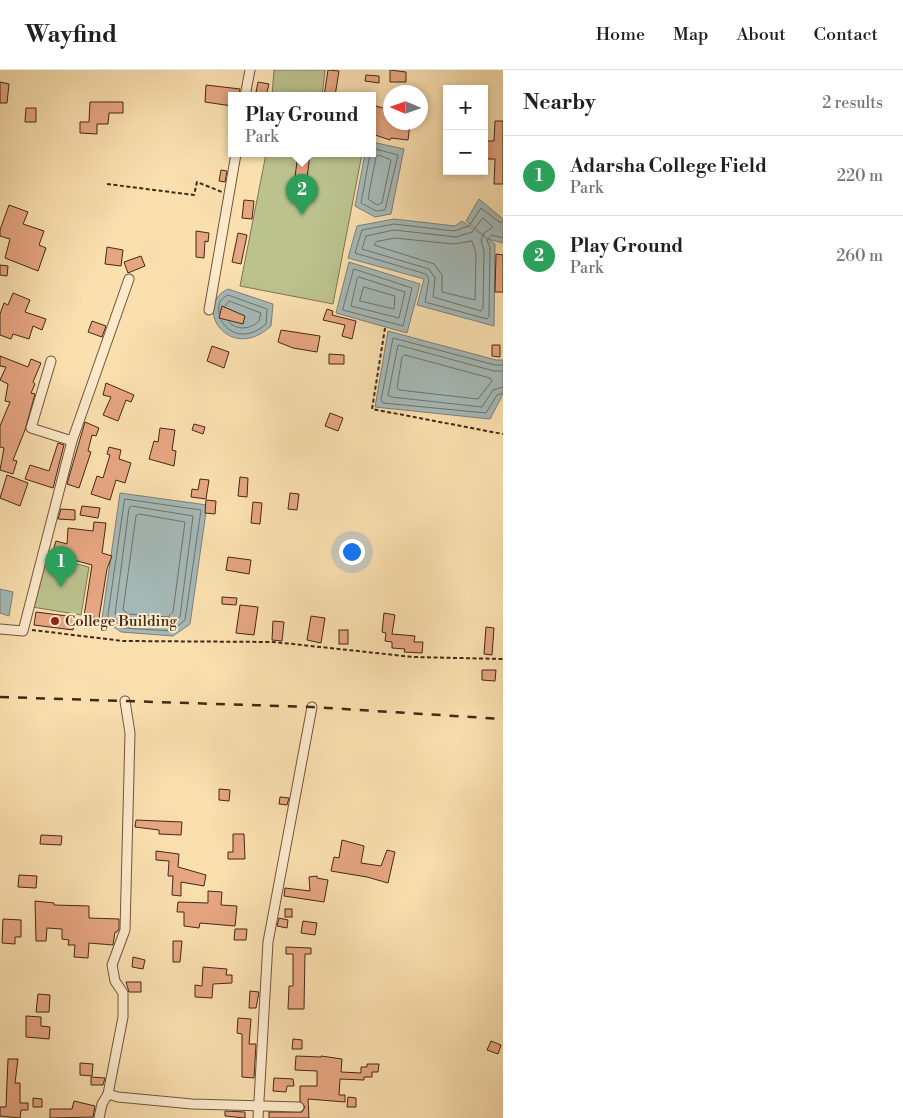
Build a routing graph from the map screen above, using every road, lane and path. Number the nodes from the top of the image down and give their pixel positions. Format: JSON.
{"nodes":[{"id":1,"x":250,"y":70,"type":"edge"},
{"id":2,"x":247,"y":92,"type":"edge"},
{"id":3,"x":235,"y":157,"type":"edge"},
{"id":4,"x":107,"y":184,"type":"dead end"},
{"id":5,"x":228,"y":195,"type":"junction"},
{"id":6,"x":129,"y":279,"type":"dead end"},
{"id":7,"x":209,"y":310,"type":"dead end"},
{"id":8,"x":384,"y":328,"type":"dead end"},
{"id":9,"x":52,"y":361,"type":"dead end"},
{"id":10,"x":503,"y":434,"type":"edge"},
{"id":11,"x":72,"y":442,"type":"junction"},
{"id":12,"x":0,"y":629,"type":"edge"},
{"id":13,"x":23,"y":630,"type":"junction"},
{"id":14,"x":503,"y":659,"type":"edge"},
{"id":15,"x":126,"y":701,"type":"dead end"},
{"id":16,"x":312,"y":707,"type":"dead end"},
{"id":17,"x":108,"y":1094,"type":"junction"},
{"id":18,"x":299,"y":1107,"type":"dead end"},
{"id":19,"x":259,"y":1108,"type":"junction"},
{"id":20,"x":99,"y":1118,"type":"edge"},
{"id":21,"x":258,"y":1118,"type":"edge"}],
"edges":[{"from":1,"to":2,"type":"street"},
{"from":3,"to":5,"type":"street"},
{"from":4,"to":5,"type":"path"},
{"from":5,"to":7,"type":"street"},
{"from":6,"to":11,"type":"street"},
{"from":8,"to":10,"type":"path"},
{"from":9,"to":11,"type":"street"},
{"from":11,"to":13,"type":"street"},
{"from":12,"to":13,"type":"street"},
{"from":13,"to":14,"type":"path"},
{"from":15,"to":17,"type":"street"},
{"from":16,"to":19,"type":"street"},
{"from":17,"to":19,"type":"street"},
{"from":17,"to":20,"type":"street"},
{"from":18,"to":19,"type":"street"},
{"from":19,"to":21,"type":"street"}]}
